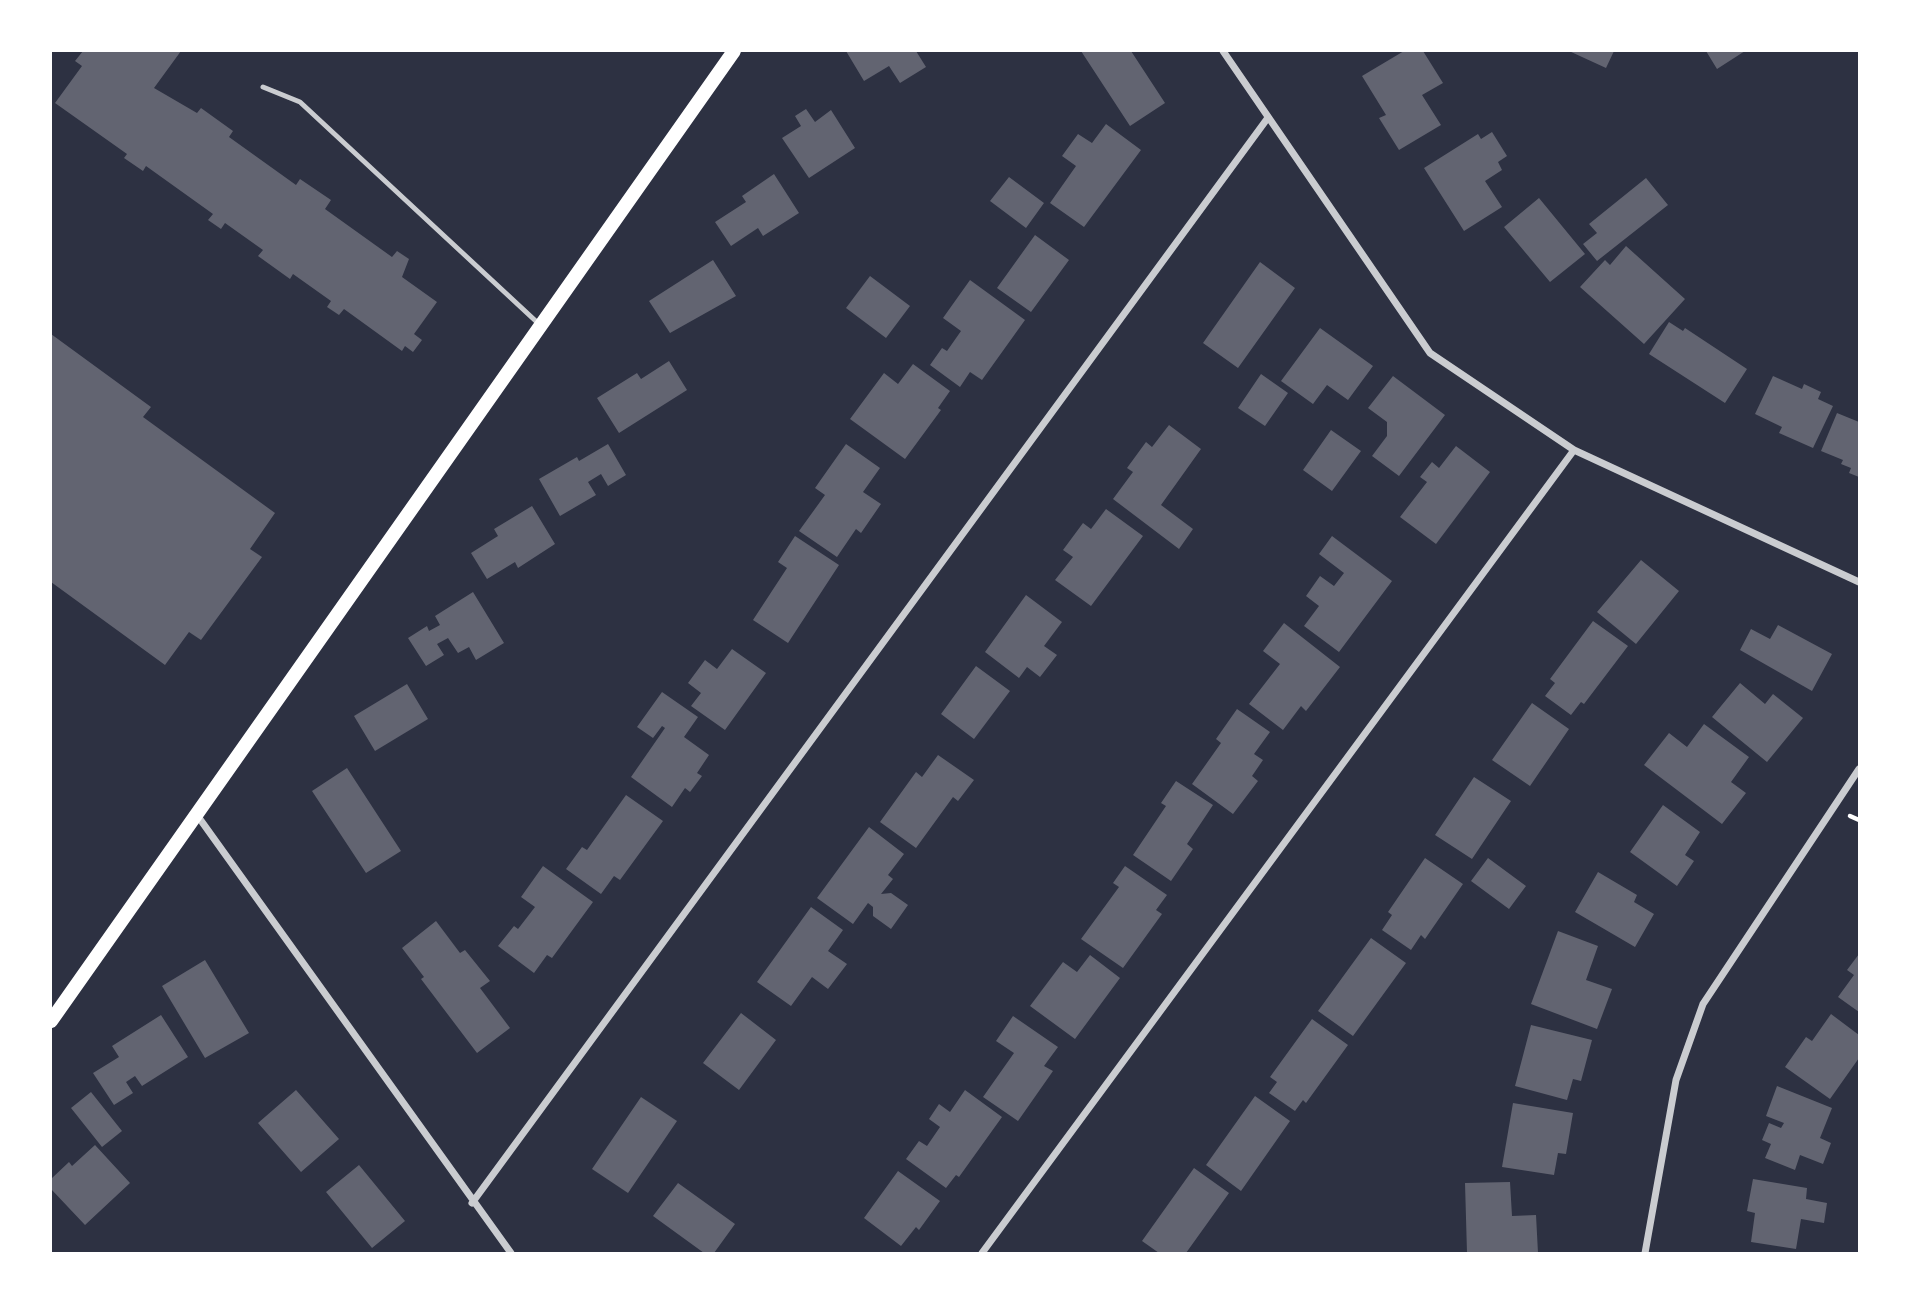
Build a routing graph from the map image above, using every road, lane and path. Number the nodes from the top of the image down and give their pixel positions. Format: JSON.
{"nodes":[{"id":1,"x":734,"y":51,"type":"edge"},
{"id":2,"x":1223,"y":51,"type":"edge"},
{"id":3,"x":262,"y":87,"type":"dead end"},
{"id":4,"x":1267,"y":119,"type":"junction"},
{"id":5,"x":540,"y":325,"type":"junction"},
{"id":6,"x":1574,"y":450,"type":"junction"},
{"id":7,"x":1859,"y":582,"type":"edge"},
{"id":8,"x":1859,"y":769,"type":"edge"},
{"id":9,"x":197,"y":815,"type":"junction"},
{"id":10,"x":51,"y":1021,"type":"edge"},
{"id":11,"x":472,"y":1203,"type":"junction"},
{"id":12,"x":511,"y":1253,"type":"edge"},
{"id":13,"x":982,"y":1253,"type":"edge"},
{"id":14,"x":1645,"y":1253,"type":"edge"}],
"edges":[{"from":1,"to":5,"type":"main road"},
{"from":2,"to":4,"type":"street"},
{"from":3,"to":5,"type":"lane"},
{"from":4,"to":6,"type":"street"},
{"from":4,"to":11,"type":"street"},
{"from":5,"to":9,"type":"main road"},
{"from":6,"to":7,"type":"street"},
{"from":6,"to":13,"type":"street"},
{"from":8,"to":14,"type":"street"},
{"from":9,"to":10,"type":"main road"},
{"from":9,"to":11,"type":"street"},
{"from":11,"to":12,"type":"street"}]}
